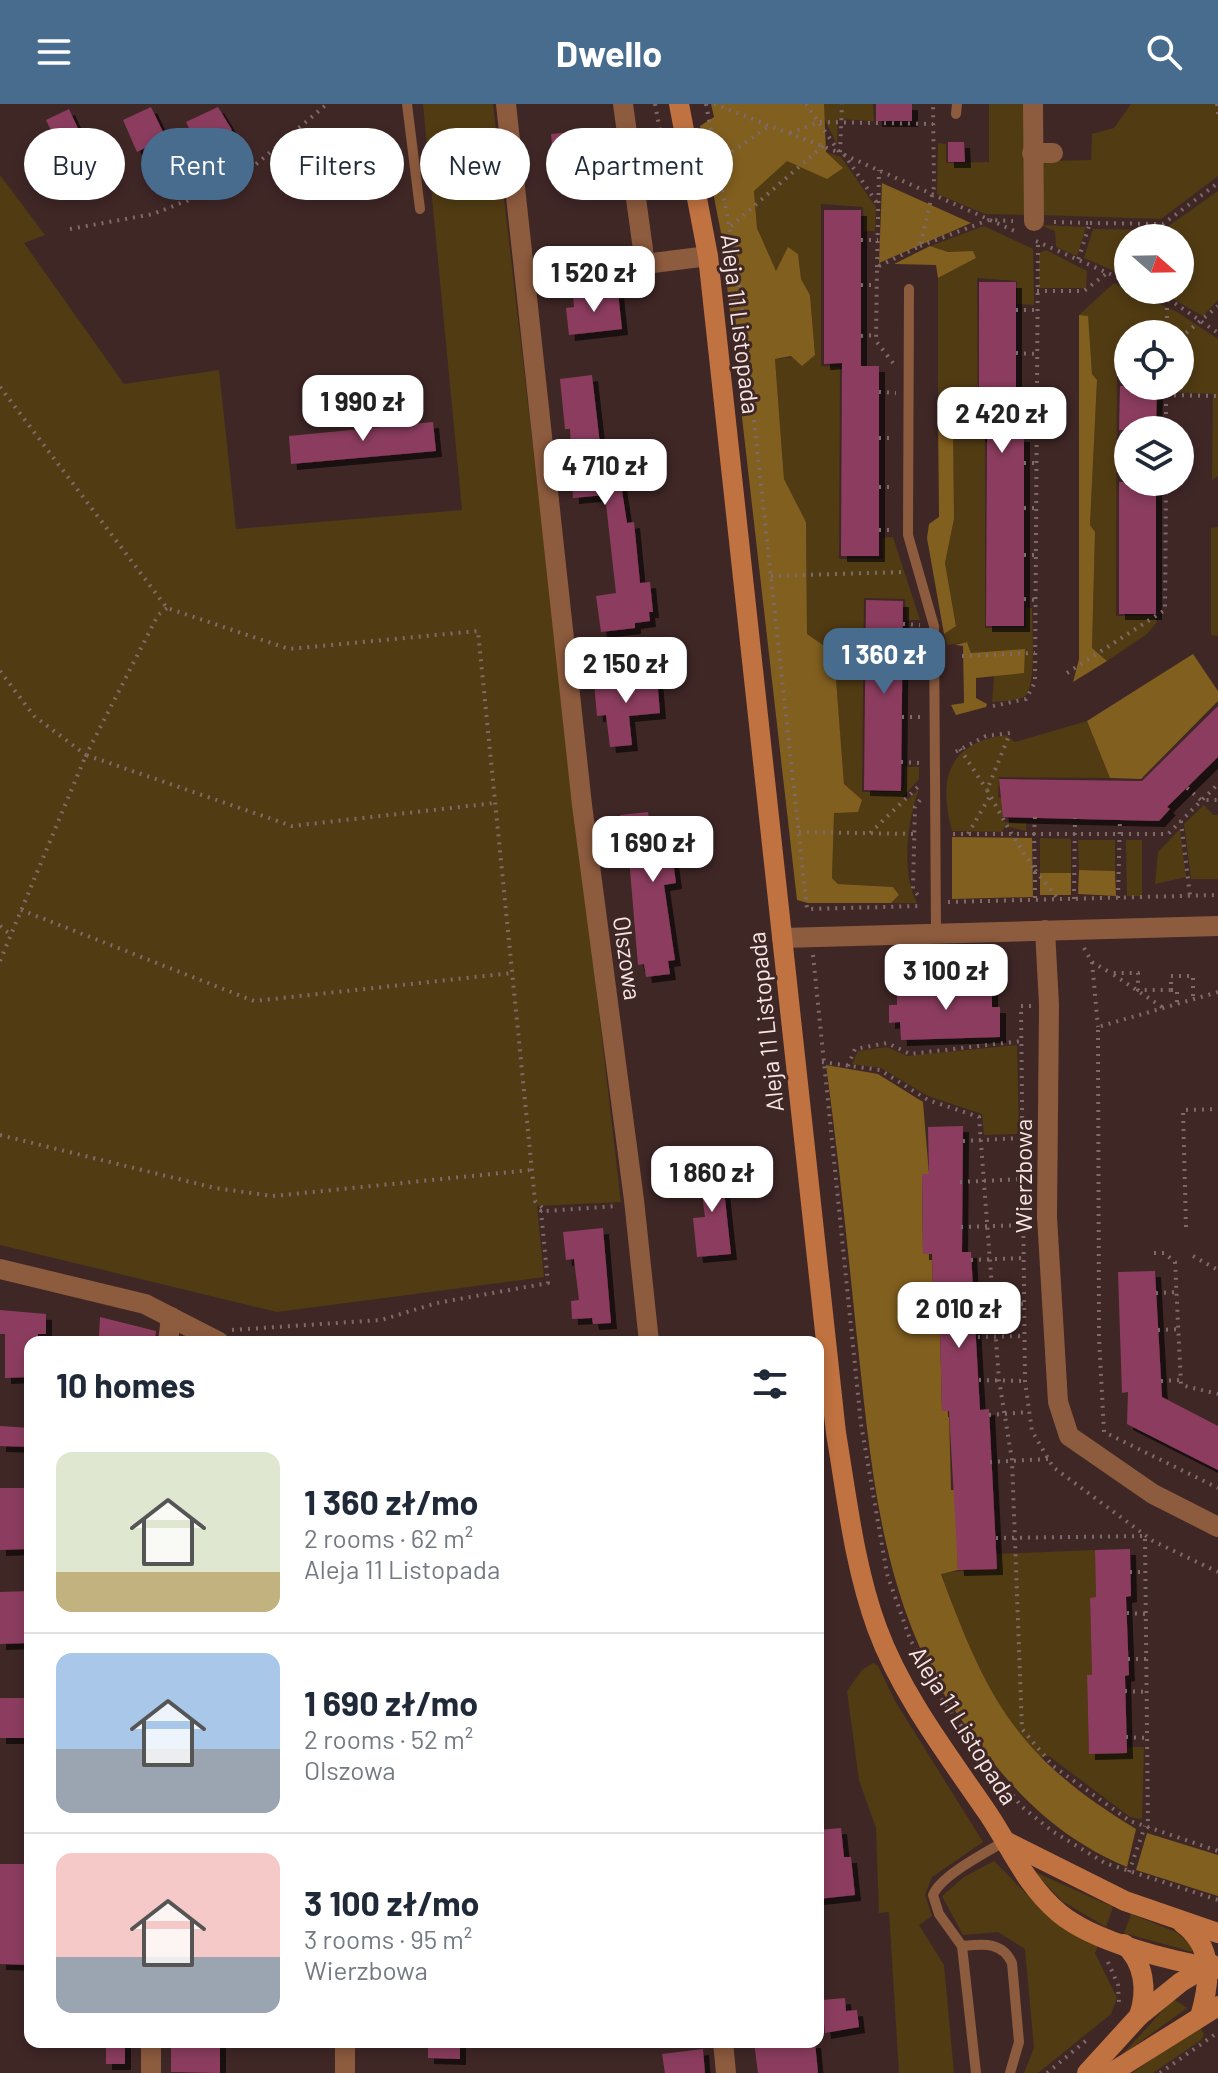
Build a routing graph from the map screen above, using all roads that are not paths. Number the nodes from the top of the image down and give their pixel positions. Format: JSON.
{"nodes":[{"id":1,"x":407,"y":104,"type":"edge"},
{"id":2,"x":506,"y":104,"type":"edge"},
{"id":3,"x":623,"y":104,"type":"edge"},
{"id":4,"x":1033,"y":104,"type":"edge"},
{"id":5,"x":679,"y":107,"type":"edge"},
{"id":6,"x":1032,"y":153,"type":"junction"},
{"id":7,"x":1053,"y":153,"type":"dead end"},
{"id":8,"x":420,"y":209,"type":"dead end"},
{"id":9,"x":1036,"y":232,"type":"road end"},
{"id":10,"x":708,"y":256,"type":"junction"},
{"id":11,"x":909,"y":289,"type":"dead end"},
{"id":12,"x":1218,"y":926,"type":"edge"},
{"id":13,"x":1045,"y":930,"type":"junction"},
{"id":14,"x":936,"y":933,"type":"junction"},
{"id":15,"x":782,"y":938,"type":"junction"},
{"id":16,"x":0,"y":1269,"type":"edge"},
{"id":17,"x":171,"y":1317,"type":"junction"},
{"id":18,"x":169,"y":1336,"type":"edge"},
{"id":19,"x":208,"y":1336,"type":"edge"},
{"id":20,"x":648,"y":1336,"type":"edge"},
{"id":21,"x":1218,"y":1527,"type":"edge"},
{"id":22,"x":1005,"y":1841,"type":"junction"},
{"id":23,"x":1181,"y":1922,"type":"junction"},
{"id":24,"x":1218,"y":1933,"type":"edge"},
{"id":25,"x":1124,"y":1944,"type":"junction"},
{"id":26,"x":962,"y":1946,"type":"junction"},
{"id":27,"x":1215,"y":1965,"type":"edge"},
{"id":28,"x":1209,"y":2012,"type":"edge"},
{"id":29,"x":1139,"y":2016,"type":"junction"},
{"id":30,"x":151,"y":2048,"type":"edge"},
{"id":31,"x":345,"y":2048,"type":"edge"},
{"id":32,"x":724,"y":2048,"type":"edge"},
{"id":33,"x":151,"y":2073,"type":"edge"},
{"id":34,"x":345,"y":2073,"type":"edge"},
{"id":35,"x":726,"y":2073,"type":"edge"},
{"id":36,"x":976,"y":2073,"type":"edge"},
{"id":37,"x":1010,"y":2073,"type":"edge"},
{"id":38,"x":1087,"y":2073,"type":"edge"},
{"id":39,"x":1111,"y":2073,"type":"edge"}],
"edges":[{"from":1,"to":8,"type":"lane"},
{"from":2,"to":20,"type":"street","name":"Olszowa"},
{"from":3,"to":10,"type":"street"},
{"from":4,"to":6,"type":"street"},
{"from":5,"to":10,"type":"street","name":"Aleja 11 Listopada"},
{"from":6,"to":7,"type":"street"},
{"from":6,"to":9,"type":"street"},
{"from":10,"to":15,"type":"street","name":"Aleja 11 Listopada"},
{"from":11,"to":14,"type":"lane"},
{"from":12,"to":13,"type":"street"},
{"from":13,"to":14,"type":"street"},
{"from":13,"to":21,"type":"street","name":"Wierzbowa"},
{"from":14,"to":15,"type":"street"},
{"from":15,"to":22,"type":"street","name":"Aleja 11 Listopada"},
{"from":16,"to":17,"type":"street"},
{"from":17,"to":18,"type":"street"},
{"from":17,"to":19,"type":"street"},
{"from":22,"to":23,"type":"street","name":"Aleja 11 Listopada"},
{"from":22,"to":25,"type":"street","name":"Aleja 11 Listopada"},
{"from":22,"to":26,"type":"lane"},
{"from":23,"to":24,"type":"street","name":"Aleja 11 Listopada"},
{"from":23,"to":27,"type":"street"},
{"from":25,"to":27,"type":"street","name":"Aleja 11 Listopada"},
{"from":25,"to":29,"type":"street"},
{"from":26,"to":36,"type":"lane"},
{"from":26,"to":37,"type":"lane"},
{"from":27,"to":28,"type":"street"},
{"from":27,"to":29,"type":"street"},
{"from":28,"to":39,"type":"street"},
{"from":29,"to":38,"type":"street"},
{"from":30,"to":33,"type":"street"},
{"from":31,"to":34,"type":"street"},
{"from":32,"to":35,"type":"street"}]}
